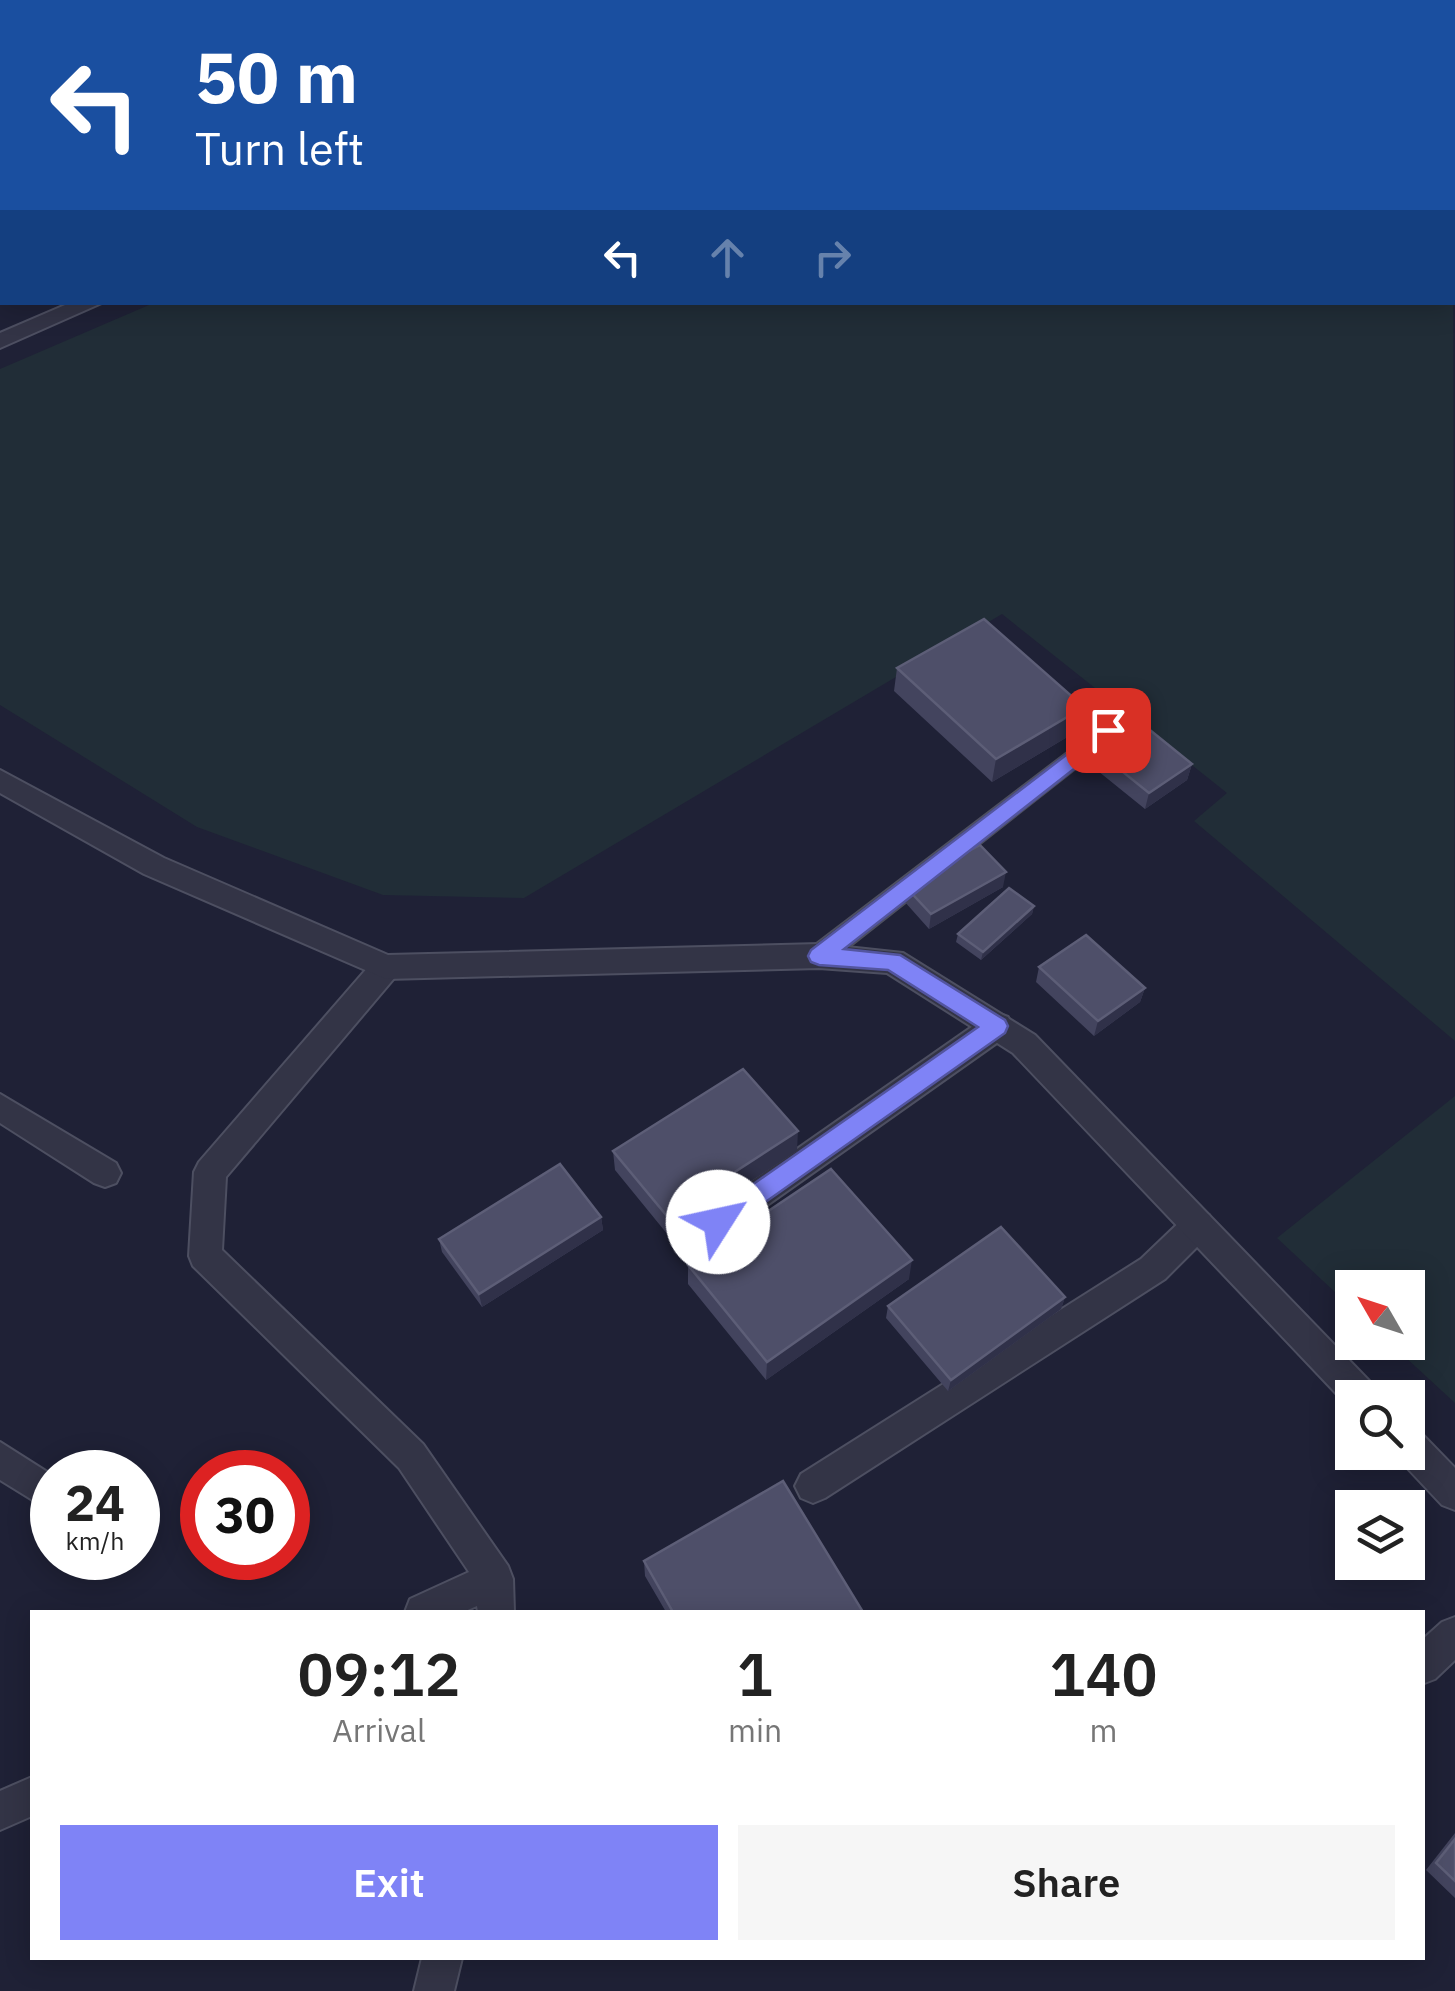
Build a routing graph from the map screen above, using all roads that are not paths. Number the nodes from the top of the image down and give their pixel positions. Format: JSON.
{"nodes":[{"id":1,"x":86,"y":305,"type":"edge"},
{"id":2,"x":0,"y":341,"type":"edge"},
{"id":3,"x":1108,"y":730,"type":"dead end"},
{"id":4,"x":0,"y":780,"type":"edge"},
{"id":5,"x":819,"y":956,"type":"junction"},
{"id":6,"x":386,"y":967,"type":"junction"},
{"id":7,"x":996,"y":1026,"type":"junction"},
{"id":8,"x":0,"y":1106,"type":"edge"},
{"id":9,"x":106,"y":1173,"type":"dead end"},
{"id":10,"x":718,"y":1222,"type":"dead end"},
{"id":11,"x":1198,"y":1225,"type":"junction"},
{"id":12,"x":1346,"y":1380,"type":"edge"},
{"id":13,"x":0,"y":1459,"type":"edge"},
{"id":14,"x":1425,"y":1462,"type":"edge"},
{"id":15,"x":30,"y":1480,"type":"edge"},
{"id":16,"x":813,"y":1486,"type":"dead end"},
{"id":17,"x":1455,"y":1494,"type":"edge"},
{"id":18,"x":496,"y":1596,"type":"edge"},
{"id":19,"x":432,"y":1610,"type":"edge"},
{"id":20,"x":1455,"y":1635,"type":"edge"},
{"id":21,"x":1425,"y":1663,"type":"edge"},
{"id":22,"x":30,"y":1797,"type":"edge"},
{"id":23,"x":0,"y":1811,"type":"edge"},
{"id":24,"x":442,"y":1960,"type":"edge"},
{"id":25,"x":434,"y":1991,"type":"edge"}],
"edges":[{"from":1,"to":2,"type":"street"},
{"from":3,"to":5,"type":"lane"},
{"from":4,"to":6,"type":"street"},
{"from":5,"to":6,"type":"street"},
{"from":5,"to":7,"type":"street"},
{"from":6,"to":18,"type":"street"},
{"from":7,"to":10,"type":"street"},
{"from":7,"to":11,"type":"street"},
{"from":8,"to":9,"type":"street"},
{"from":11,"to":12,"type":"street"},
{"from":11,"to":16,"type":"street"},
{"from":13,"to":15,"type":"street"},
{"from":14,"to":17,"type":"street"},
{"from":18,"to":19,"type":"street"},
{"from":20,"to":21,"type":"street"},
{"from":22,"to":23,"type":"street"},
{"from":24,"to":25,"type":"street"}]}
